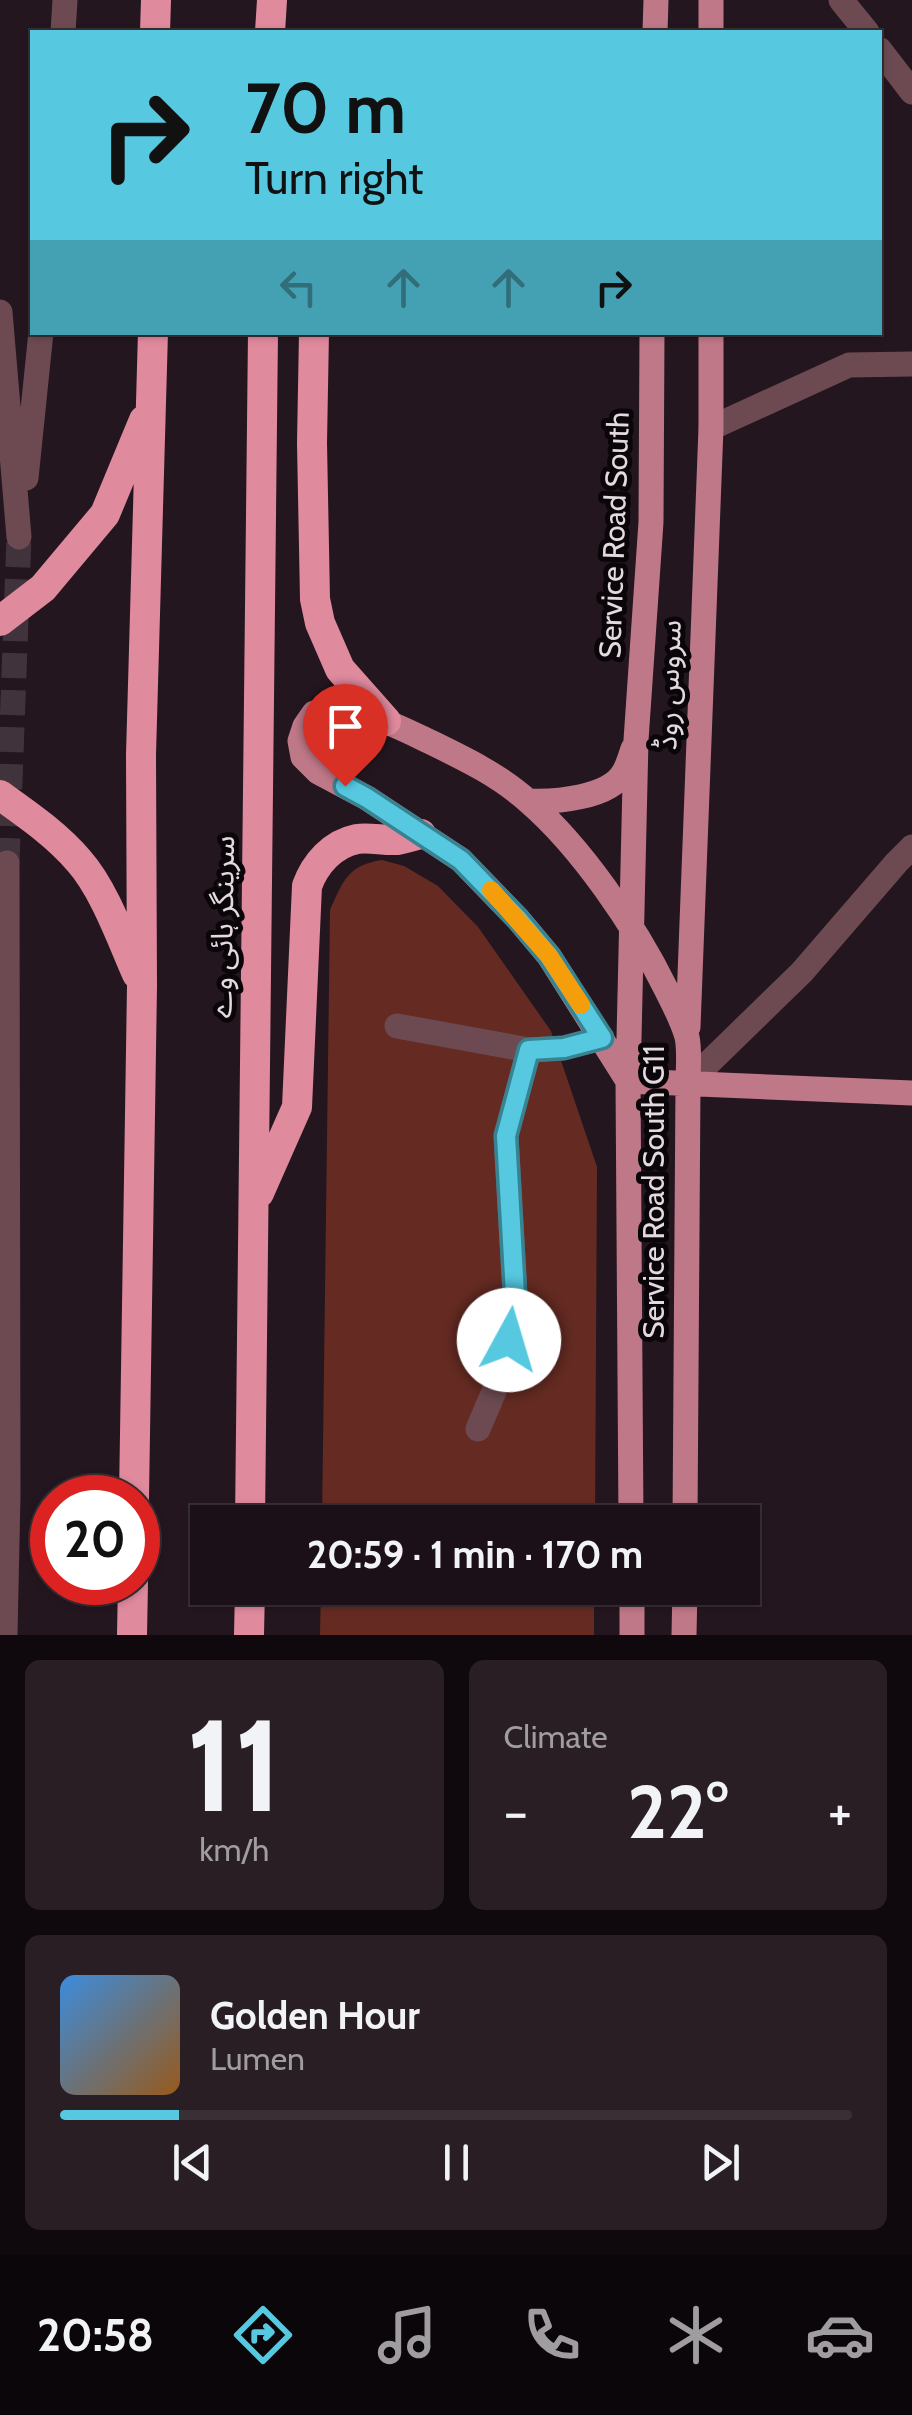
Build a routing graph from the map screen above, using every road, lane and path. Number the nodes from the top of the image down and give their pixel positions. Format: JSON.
{"nodes":[{"id":1,"x":65,"y":0,"type":"edge"},
{"id":2,"x":156,"y":0,"type":"edge"},
{"id":3,"x":272,"y":0,"type":"edge"},
{"id":4,"x":656,"y":0,"type":"edge"},
{"id":5,"x":711,"y":0,"type":"edge"},
{"id":6,"x":841,"y":0,"type":"edge"},
{"id":7,"x":63,"y":30,"type":"edge"},
{"id":8,"x":155,"y":30,"type":"edge"},
{"id":9,"x":270,"y":30,"type":"edge"},
{"id":10,"x":655,"y":30,"type":"edge"},
{"id":11,"x":711,"y":30,"type":"edge"},
{"id":12,"x":865,"y":30,"type":"edge"},
{"id":13,"x":882,"y":53,"type":"edge"},
{"id":14,"x":912,"y":92,"type":"edge"},
{"id":15,"x":0,"y":312,"type":"edge"},
{"id":16,"x":41,"y":335,"type":"edge"},
{"id":17,"x":152,"y":335,"type":"edge"},
{"id":18,"x":264,"y":335,"type":"edge"},
{"id":19,"x":314,"y":335,"type":"edge"},
{"id":20,"x":652,"y":335,"type":"edge"},
{"id":21,"x":711,"y":335,"type":"edge"},
{"id":22,"x":912,"y":364,"type":"edge"},
{"id":23,"x":152,"y":401,"type":"junction"},
{"id":24,"x":710,"y":428,"type":"junction"},
{"id":25,"x":0,"y":621,"type":"edge"},
{"id":26,"x":373,"y":718,"type":"junction"},
{"id":27,"x":636,"y":740,"type":"junction"},
{"id":28,"x":0,"y":794,"type":"edge"},
{"id":29,"x":529,"y":801,"type":"junction"},
{"id":30,"x":421,"y":834,"type":"junction"},
{"id":31,"x":912,"y":847,"type":"edge"},
{"id":32,"x":7,"y":863,"type":"dead end"},
{"id":33,"x":631,"y":927,"type":"junction"},
{"id":34,"x":142,"y":986,"type":"junction"},
{"id":35,"x":397,"y":1026,"type":"dead end"},
{"id":36,"x":602,"y":1038,"type":"junction"},
{"id":37,"x":688,"y":1039,"type":"junction"},
{"id":38,"x":529,"y":1050,"type":"junction"},
{"id":39,"x":628,"y":1081,"type":"junction"},
{"id":40,"x":688,"y":1083,"type":"junction"},
{"id":41,"x":912,"y":1093,"type":"edge"},
{"id":42,"x":254,"y":1204,"type":"junction"},
{"id":43,"x":478,"y":1430,"type":"dead end"},
{"id":44,"x":134,"y":1475,"type":"edge"},
{"id":45,"x":250,"y":1505,"type":"edge"},
{"id":46,"x":631,"y":1505,"type":"edge"},
{"id":47,"x":685,"y":1505,"type":"edge"},
{"id":48,"x":133,"y":1605,"type":"edge"},
{"id":49,"x":250,"y":1605,"type":"edge"},
{"id":50,"x":632,"y":1605,"type":"edge"},
{"id":51,"x":684,"y":1605,"type":"edge"},
{"id":52,"x":6,"y":1635,"type":"edge"},
{"id":53,"x":132,"y":1635,"type":"edge"},
{"id":54,"x":249,"y":1635,"type":"edge"},
{"id":55,"x":632,"y":1635,"type":"edge"},
{"id":56,"x":684,"y":1635,"type":"edge"}],
"edges":[{"from":1,"to":7,"type":"street"},
{"from":2,"to":8,"type":"highway"},
{"from":3,"to":9,"type":"highway"},
{"from":4,"to":10,"type":"main road"},
{"from":5,"to":11,"type":"main road"},
{"from":6,"to":12,"type":"street"},
{"from":13,"to":14,"type":"street"},
{"from":15,"to":16,"type":"street"},
{"from":17,"to":23,"type":"highway"},
{"from":18,"to":42,"type":"highway","name":"سرینگر ہائی وے"},
{"from":19,"to":26,"type":"highway"},
{"from":20,"to":27,"type":"main road","name":"Service Road South"},
{"from":21,"to":24,"type":"main road","name":"سروس روڈ"},
{"from":22,"to":24,"type":"street"},
{"from":23,"to":25,"type":"highway"},
{"from":23,"to":34,"type":"highway"},
{"from":24,"to":37,"type":"main road","name":"سروس روڈ"},
{"from":26,"to":29,"type":"main road","name":"Service Road South G11"},
{"from":26,"to":30,"type":"main road","name":"Service Road South G11"},
{"from":27,"to":29,"type":"main road"},
{"from":27,"to":33,"type":"main road","name":"Service Road South"},
{"from":28,"to":34,"type":"highway"},
{"from":29,"to":33,"type":"main road","name":"Service Road South G11"},
{"from":30,"to":36,"type":"main road","name":"Service Road South G11"},
{"from":30,"to":42,"type":"highway"},
{"from":31,"to":40,"type":"street"},
{"from":32,"to":52,"type":"street"},
{"from":33,"to":37,"type":"main road","name":"Service Road South G11"},
{"from":33,"to":39,"type":"main road","name":"Service Road South"},
{"from":34,"to":44,"type":"highway"},
{"from":35,"to":38,"type":"street"},
{"from":36,"to":38,"type":"street"},
{"from":36,"to":39,"type":"main road","name":"Service Road South G11"},
{"from":37,"to":40,"type":"main road","name":"Service Road South G11"},
{"from":38,"to":43,"type":"street"},
{"from":39,"to":40,"type":"main road"},
{"from":39,"to":46,"type":"main road","name":"Service Road South G11"},
{"from":40,"to":41,"type":"main road"},
{"from":40,"to":47,"type":"main road","name":"Service Road South G11"},
{"from":42,"to":45,"type":"highway","name":"سرینگر ہائی وے"},
{"from":48,"to":53,"type":"highway"},
{"from":49,"to":54,"type":"highway"},
{"from":50,"to":55,"type":"main road"},
{"from":51,"to":56,"type":"main road"}]}
